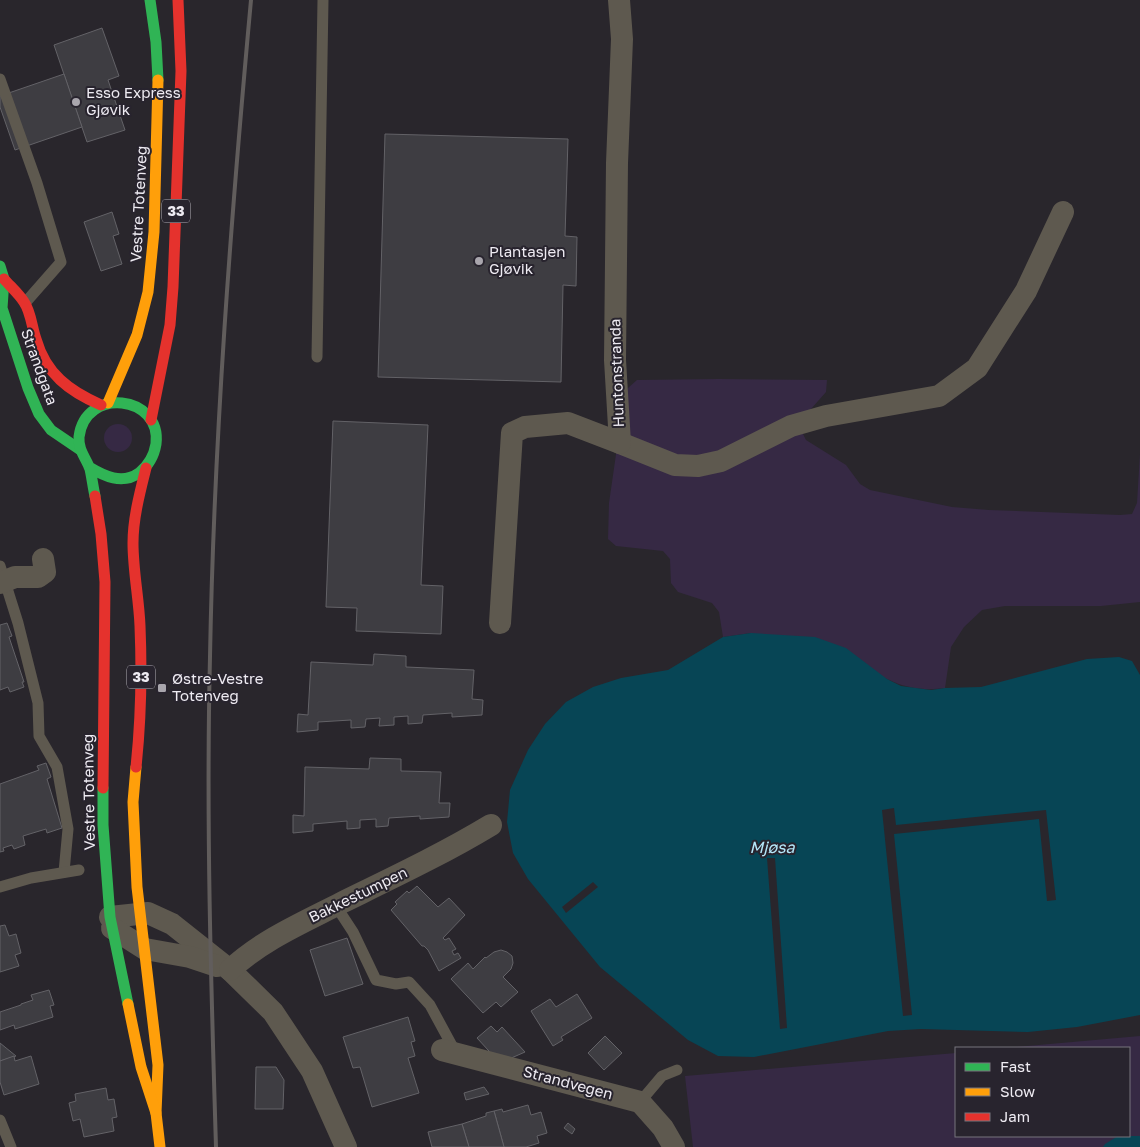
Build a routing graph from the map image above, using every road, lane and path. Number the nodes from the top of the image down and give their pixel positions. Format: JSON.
{"nodes":[{"id":1,"x":150,"y":0,"type":"edge"},
{"id":2,"x":178,"y":0,"type":"edge"},
{"id":3,"x":323,"y":0,"type":"edge"},
{"id":4,"x":619,"y":0,"type":"edge"},
{"id":5,"x":0,"y":79,"type":"edge"},
{"id":6,"x":1063,"y":212,"type":"dead end"},
{"id":7,"x":1,"y":275,"type":"edge"},
{"id":8,"x":24,"y":303,"type":"junction"},
{"id":9,"x":317,"y":357,"type":"dead end"},
{"id":10,"x":105,"y":404,"type":"junction"},
{"id":11,"x":151,"y":420,"type":"junction"},
{"id":12,"x":620,"y":443,"type":"junction"},
{"id":13,"x":79,"y":449,"type":"junction"},
{"id":14,"x":88,"y":467,"type":"junction"},
{"id":15,"x":146,"y":468,"type":"junction"},
{"id":16,"x":43,"y":560,"type":"dead end"},
{"id":17,"x":1,"y":577,"type":"edge"},
{"id":18,"x":500,"y":623,"type":"dead end"},
{"id":19,"x":491,"y":825,"type":"dead end"},
{"id":20,"x":79,"y":870,"type":"dead end"},
{"id":21,"x":64,"y":872,"type":"junction"},
{"id":22,"x":0,"y":887,"type":"edge"},
{"id":23,"x":336,"y":906,"type":"junction"},
{"id":24,"x":141,"y":914,"type":"junction"},
{"id":25,"x":111,"y":922,"type":"junction"},
{"id":26,"x":145,"y":949,"type":"junction"},
{"id":27,"x":230,"y":970,"type":"junction"},
{"id":28,"x":449,"y":1052,"type":"joint"},
{"id":29,"x":677,"y":1070,"type":"dead end"},
{"id":30,"x":640,"y":1102,"type":"junction"},
{"id":31,"x":156,"y":1113,"type":"junction"},
{"id":32,"x":0,"y":1120,"type":"edge"},
{"id":33,"x":11,"y":1147,"type":"edge"},
{"id":34,"x":160,"y":1147,"type":"edge"},
{"id":35,"x":346,"y":1147,"type":"edge"},
{"id":36,"x":674,"y":1147,"type":"edge"}],
"edges":[{"from":1,"to":10,"type":"main road","name":"Vestre Totenveg","number":"33"},
{"from":2,"to":11,"type":"main road","number":"33"},
{"from":3,"to":9,"type":"lane"},
{"from":4,"to":12,"type":"street","name":"Huntonstranda"},
{"from":5,"to":8,"type":"lane"},
{"from":6,"to":12,"type":"street"},
{"from":7,"to":8,"type":"main road","name":"Strandgata","number":"33"},
{"from":7,"to":13,"type":"main road","name":"Strandgata","number":"33"},
{"from":8,"to":10,"type":"main road","name":"Strandgata","number":"33"},
{"from":10,"to":11,"type":"main road","number":"33"},
{"from":10,"to":13,"type":"main road","number":"33"},
{"from":11,"to":15,"type":"main road","number":"33"},
{"from":12,"to":18,"type":"street","name":"Huntonstranda"},
{"from":13,"to":14,"type":"main road","number":"33"},
{"from":14,"to":15,"type":"main road"},
{"from":14,"to":25,"type":"main road","name":"Vestre Totenveg","number":"33"},
{"from":15,"to":24,"type":"main road","name":"Vestre Totenveg","number":"33"},
{"from":16,"to":17,"type":"street"},
{"from":17,"to":21,"type":"lane"},
{"from":19,"to":23,"type":"street","name":"Bakkestumpen"},
{"from":20,"to":21,"type":"lane"},
{"from":21,"to":22,"type":"lane"},
{"from":23,"to":27,"type":"street","name":"Bakkestumpen"},
{"from":23,"to":28,"type":"lane"},
{"from":24,"to":25,"type":"street"},
{"from":24,"to":26,"type":"main road","name":"Vestre Totenveg","number":"33"},
{"from":24,"to":27,"type":"street"},
{"from":25,"to":26,"type":"street"},
{"from":25,"to":31,"type":"main road","name":"Vestre Totenveg","number":"33"},
{"from":26,"to":27,"type":"street"},
{"from":26,"to":31,"type":"main road","name":"Vestre Totenveg","number":"33"},
{"from":27,"to":35,"type":"street"},
{"from":28,"to":30,"type":"street","name":"Strandvegen"},
{"from":29,"to":30,"type":"lane"},
{"from":30,"to":36,"type":"street"},
{"from":31,"to":34,"type":"main road","name":"Vestre Totenveg","number":"33"},
{"from":32,"to":33,"type":"lane"}]}
